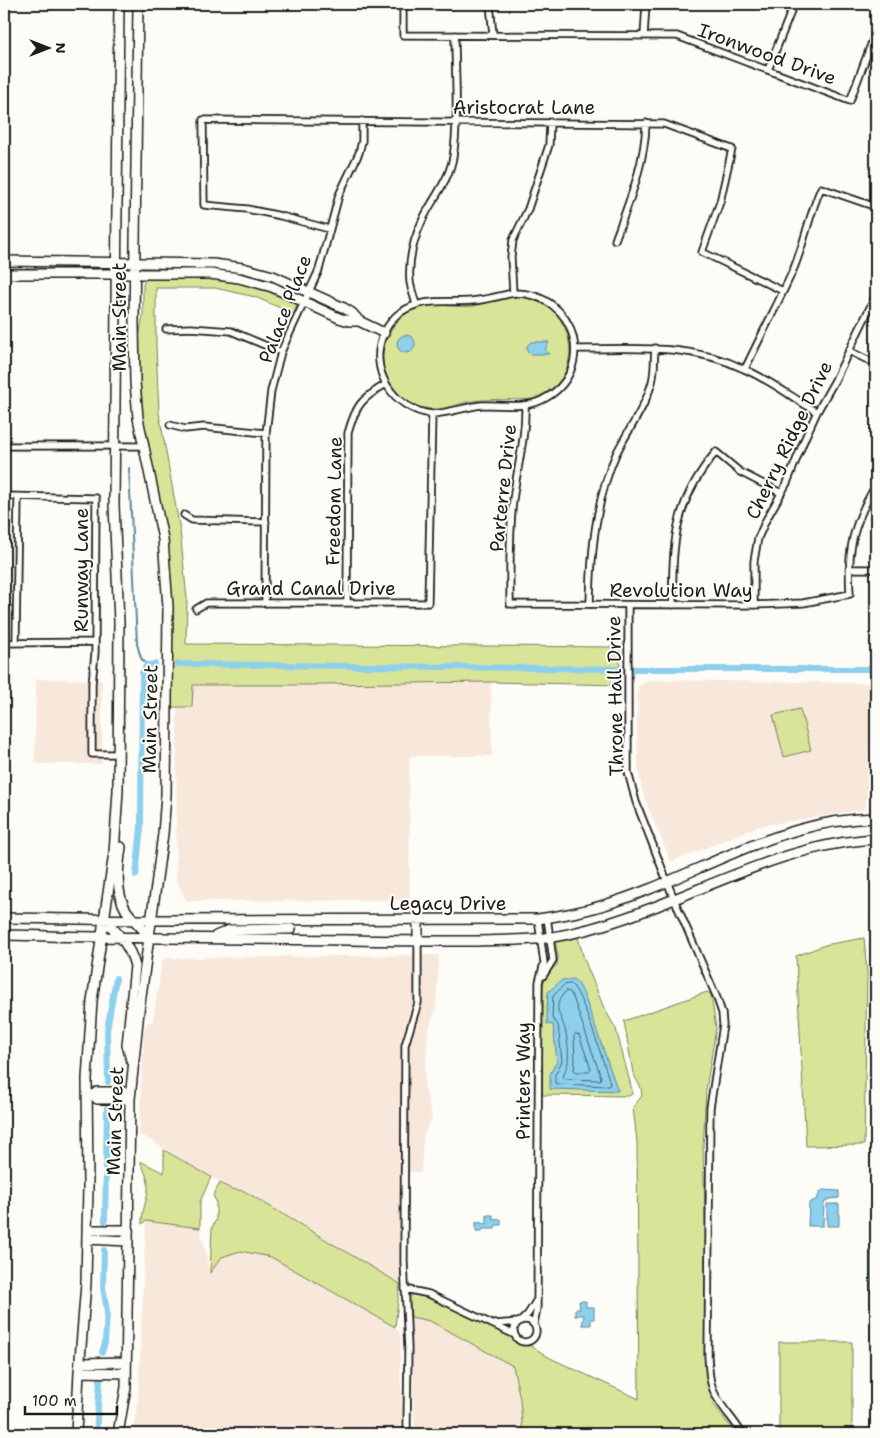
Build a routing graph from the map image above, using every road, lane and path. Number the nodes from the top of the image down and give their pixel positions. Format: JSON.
{"nodes":[{"id":1,"x":119,"y":4,"type":"edge"},
{"id":2,"x":138,"y":4,"type":"edge"},
{"id":3,"x":403,"y":4,"type":"edge"},
{"id":4,"x":490,"y":4,"type":"edge"},
{"id":5,"x":646,"y":4,"type":"edge"},
{"id":6,"x":794,"y":4,"type":"edge"},
{"id":7,"x":876,"y":31,"type":"edge"},
{"id":8,"x":455,"y":35,"type":"junction"},
{"id":9,"x":493,"y":35,"type":"junction"},
{"id":10,"x":644,"y":36,"type":"junction"},
{"id":11,"x":768,"y":70,"type":"junction"},
{"id":12,"x":362,"y":121,"type":"junction"},
{"id":13,"x":455,"y":122,"type":"junction"},
{"id":14,"x":550,"y":122,"type":"junction"},
{"id":15,"x":646,"y":123,"type":"junction"},
{"id":16,"x":117,"y":127,"type":"junction"},
{"id":17,"x":136,"y":127,"type":"junction"},
{"id":18,"x":876,"y":208,"type":"edge"},
{"id":19,"x":329,"y":229,"type":"junction"},
{"id":20,"x":615,"y":240,"type":"dead end"},
{"id":21,"x":4,"y":261,"type":"edge"},
{"id":22,"x":17,"y":261,"type":"junction"},
{"id":23,"x":116,"y":263,"type":"junction"},
{"id":24,"x":134,"y":263,"type":"junction"},
{"id":25,"x":4,"y":274,"type":"edge"},
{"id":26,"x":17,"y":274,"type":"junction"},
{"id":27,"x":116,"y":274,"type":"junction"},
{"id":28,"x":134,"y":274,"type":"junction"},
{"id":29,"x":783,"y":291,"type":"junction"},
{"id":30,"x":308,"y":292,"type":"junction"},
{"id":31,"x":513,"y":293,"type":"junction"},
{"id":32,"x":876,"y":295,"type":"edge"},
{"id":33,"x":303,"y":302,"type":"junction"},
{"id":34,"x":416,"y":304,"type":"junction"},
{"id":35,"x":359,"y":321,"type":"junction"},
{"id":36,"x":166,"y":329,"type":"dead end"},
{"id":37,"x":384,"y":333,"type":"junction"},
{"id":38,"x":655,"y":348,"type":"junction"},
{"id":39,"x":575,"y":349,"type":"junction"},
{"id":40,"x":849,"y":351,"type":"junction"},
{"id":41,"x":281,"y":352,"type":"junction"},
{"id":42,"x":876,"y":364,"type":"edge"},
{"id":43,"x":745,"y":369,"type":"junction"},
{"id":44,"x":386,"y":384,"type":"junction"},
{"id":45,"x":525,"y":405,"type":"junction"},
{"id":46,"x":817,"y":412,"type":"junction"},
{"id":47,"x":432,"y":414,"type":"junction"},
{"id":48,"x":170,"y":425,"type":"dead end"},
{"id":49,"x":266,"y":433,"type":"junction"},
{"id":50,"x":4,"y":446,"type":"edge"},
{"id":51,"x":114,"y":446,"type":"junction"},
{"id":52,"x":145,"y":446,"type":"junction"},
{"id":53,"x":876,"y":485,"type":"edge"},
{"id":54,"x":781,"y":493,"type":"junction"},
{"id":55,"x":4,"y":496,"type":"edge"},
{"id":56,"x":18,"y":497,"type":"junction"},
{"id":57,"x":184,"y":515,"type":"dead end"},
{"id":58,"x":266,"y":522,"type":"junction"},
{"id":59,"x":848,"y":569,"type":"junction"},
{"id":60,"x":876,"y":569,"type":"edge"},
{"id":61,"x":266,"y":603,"type":"junction"},
{"id":62,"x":347,"y":603,"type":"junction"},
{"id":63,"x":510,"y":604,"type":"joint"},
{"id":64,"x":590,"y":604,"type":"junction"},
{"id":65,"x":628,"y":605,"type":"junction"},
{"id":66,"x":673,"y":605,"type":"junction"},
{"id":67,"x":754,"y":605,"type":"junction"},
{"id":68,"x":196,"y":609,"type":"dead end"},
{"id":69,"x":16,"y":642,"type":"junction"},
{"id":70,"x":95,"y":642,"type":"junction"},
{"id":71,"x":4,"y":643,"type":"edge"},
{"id":72,"x":118,"y":754,"type":"junction"},
{"id":73,"x":118,"y":791,"type":"junction"},
{"id":74,"x":876,"y":818,"type":"edge"},
{"id":75,"x":876,"y":839,"type":"edge"},
{"id":76,"x":668,"y":881,"type":"junction"},
{"id":77,"x":674,"y":898,"type":"junction"},
{"id":78,"x":4,"y":918,"type":"edge"},
{"id":79,"x":543,"y":918,"type":"junction"},
{"id":80,"x":104,"y":919,"type":"junction"},
{"id":81,"x":418,"y":919,"type":"junction"},
{"id":82,"x":135,"y":920,"type":"junction"},
{"id":83,"x":151,"y":920,"type":"junction"},
{"id":84,"x":291,"y":924,"type":"junction"},
{"id":85,"x":4,"y":935,"type":"edge"},
{"id":86,"x":101,"y":937,"type":"junction"},
{"id":87,"x":122,"y":937,"type":"junction"},
{"id":88,"x":150,"y":937,"type":"junction"},
{"id":89,"x":209,"y":938,"type":"junction"},
{"id":90,"x":545,"y":938,"type":"junction"},
{"id":91,"x":290,"y":940,"type":"junction"},
{"id":92,"x":418,"y":941,"type":"junction"},
{"id":93,"x":539,"y":982,"type":"junction"},
{"id":94,"x":132,"y":1069,"type":"junction"},
{"id":95,"x":90,"y":1095,"type":"junction"},
{"id":96,"x":131,"y":1096,"type":"junction"},
{"id":97,"x":128,"y":1230,"type":"junction"},
{"id":98,"x":87,"y":1235,"type":"junction"},
{"id":99,"x":128,"y":1241,"type":"junction"},
{"id":100,"x":405,"y":1289,"type":"junction"},
{"id":101,"x":537,"y":1299,"type":"junction"},
{"id":102,"x":520,"y":1321,"type":"junction"},
{"id":103,"x":493,"y":1324,"type":"junction"},
{"id":104,"x":534,"y":1324,"type":"junction"},
{"id":105,"x":515,"y":1335,"type":"junction"},
{"id":106,"x":80,"y":1362,"type":"junction"},
{"id":107,"x":126,"y":1362,"type":"junction"},
{"id":108,"x":79,"y":1372,"type":"junction"},
{"id":109,"x":126,"y":1373,"type":"junction"},
{"id":110,"x":407,"y":1427,"type":"junction"},
{"id":111,"x":76,"y":1434,"type":"edge"},
{"id":112,"x":118,"y":1434,"type":"edge"},
{"id":113,"x":405,"y":1434,"type":"edge"},
{"id":114,"x":409,"y":1434,"type":"edge"},
{"id":115,"x":742,"y":1434,"type":"edge"}],
"edges":[{"from":1,"to":16,"type":"main road","name":"Main Street"},
{"from":2,"to":17,"type":"main road","name":"Main Street"},
{"from":3,"to":8,"type":"street","name":"Ironwood Drive"},
{"from":4,"to":9,"type":"street"},
{"from":5,"to":10,"type":"street"},
{"from":6,"to":11,"type":"street"},
{"from":7,"to":11,"type":"street","name":"Ironwood Drive"},
{"from":8,"to":9,"type":"street","name":"Ironwood Drive"},
{"from":8,"to":13,"type":"street"},
{"from":9,"to":10,"type":"street","name":"Ironwood Drive"},
{"from":10,"to":11,"type":"street","name":"Ironwood Drive"},
{"from":12,"to":13,"type":"street","name":"Aristocrat Lane"},
{"from":12,"to":19,"type":"street","name":"Palace Place"},
{"from":12,"to":19,"type":"street","name":"Aristocrat Lane"},
{"from":13,"to":14,"type":"street","name":"Aristocrat Lane"},
{"from":13,"to":34,"type":"street"},
{"from":14,"to":15,"type":"street","name":"Aristocrat Lane"},
{"from":14,"to":31,"type":"street"},
{"from":15,"to":20,"type":"street"},
{"from":15,"to":29,"type":"street","name":"Aristocrat Lane"},
{"from":16,"to":17,"type":"main road"},
{"from":16,"to":23,"type":"main road","name":"Main Street"},
{"from":17,"to":24,"type":"main road","name":"Main Street"},
{"from":18,"to":29,"type":"street"},
{"from":19,"to":30,"type":"street","name":"Palace Place"},
{"from":21,"to":22,"type":"main road"},
{"from":22,"to":23,"type":"main road"},
{"from":22,"to":26,"type":"main road"},
{"from":23,"to":24,"type":"main road"},
{"from":23,"to":27,"type":"main road","name":"Main Street"},
{"from":24,"to":28,"type":"main road","name":"Main Street"},
{"from":24,"to":30,"type":"main road"},
{"from":25,"to":26,"type":"main road"},
{"from":26,"to":27,"type":"main road"},
{"from":27,"to":28,"type":"main road"},
{"from":27,"to":51,"type":"main road","name":"Main Street"},
{"from":28,"to":33,"type":"main road"},
{"from":28,"to":52,"type":"main road","name":"Main Street"},
{"from":29,"to":43,"type":"street"},
{"from":30,"to":33,"type":"street","name":"Palace Place"},
{"from":30,"to":35,"type":"main road"},
{"from":31,"to":34,"type":"street"},
{"from":31,"to":39,"type":"street"},
{"from":32,"to":40,"type":"street","name":"Cherry Ridge Drive"},
{"from":33,"to":35,"type":"main road"},
{"from":33,"to":41,"type":"street","name":"Palace Place"},
{"from":34,"to":37,"type":"street"},
{"from":35,"to":37,"type":"main road"},
{"from":36,"to":41,"type":"street"},
{"from":37,"to":44,"type":"street"},
{"from":38,"to":39,"type":"street"},
{"from":38,"to":43,"type":"street"},
{"from":38,"to":64,"type":"street"},
{"from":39,"to":45,"type":"street"},
{"from":40,"to":42,"type":"street"},
{"from":40,"to":46,"type":"street","name":"Cherry Ridge Drive"},
{"from":41,"to":49,"type":"street","name":"Palace Place"},
{"from":43,"to":46,"type":"street"},
{"from":44,"to":47,"type":"street"},
{"from":44,"to":62,"type":"street","name":"Freedom Lane"},
{"from":45,"to":47,"type":"street"},
{"from":45,"to":63,"type":"street","name":"Parterre Drive"},
{"from":46,"to":54,"type":"street","name":"Cherry Ridge Drive"},
{"from":47,"to":62,"type":"street","name":"Grand Canal Drive"},
{"from":48,"to":49,"type":"street"},
{"from":49,"to":58,"type":"street","name":"Palace Place"},
{"from":50,"to":51,"type":"street"},
{"from":51,"to":52,"type":"street"},
{"from":51,"to":72,"type":"main road","name":"Main Street"},
{"from":52,"to":83,"type":"main road","name":"Main Street"},
{"from":53,"to":59,"type":"street"},
{"from":54,"to":66,"type":"street"},
{"from":54,"to":67,"type":"street","name":"Cherry Ridge Drive"},
{"from":55,"to":56,"type":"street"},
{"from":56,"to":69,"type":"street"},
{"from":56,"to":70,"type":"street","name":"Runway Lane"},
{"from":57,"to":58,"type":"street"},
{"from":58,"to":61,"type":"street","name":"Palace Place"},
{"from":59,"to":60,"type":"street"},
{"from":59,"to":67,"type":"street","name":"Revolution Way"},
{"from":61,"to":62,"type":"street","name":"Grand Canal Drive"},
{"from":61,"to":68,"type":"street","name":"Grand Canal Drive"},
{"from":63,"to":64,"type":"street","name":"Revolution Way"},
{"from":64,"to":65,"type":"street","name":"Revolution Way"},
{"from":65,"to":66,"type":"street","name":"Revolution Way"},
{"from":65,"to":76,"type":"street","name":"Throne Hall Drive"},
{"from":66,"to":67,"type":"street","name":"Revolution Way"},
{"from":69,"to":70,"type":"street"},
{"from":69,"to":71,"type":"street"},
{"from":70,"to":72,"type":"street","name":"Runway Lane"},
{"from":72,"to":73,"type":"main road","name":"Main Street"},
{"from":73,"to":80,"type":"main road","name":"Main Street"},
{"from":73,"to":82,"type":"main road"},
{"from":74,"to":76,"type":"main road","name":"Legacy Drive"},
{"from":75,"to":77,"type":"main road","name":"Legacy Drive"},
{"from":76,"to":77,"type":"street","name":"Throne Hall Drive"},
{"from":76,"to":79,"type":"main road","name":"Legacy Drive"},
{"from":77,"to":90,"type":"main road","name":"Legacy Drive"},
{"from":77,"to":115,"type":"street","name":"Throne Hall Drive"},
{"from":78,"to":80,"type":"main road","name":"Legacy Drive"},
{"from":79,"to":81,"type":"main road","name":"Legacy Drive"},
{"from":79,"to":90,"type":"street","name":"Printers Way"},
{"from":79,"to":90,"type":"street","name":"Printers Way"},
{"from":80,"to":82,"type":"main road","name":"Legacy Drive"},
{"from":80,"to":86,"type":"main road","name":"Main Street"},
{"from":80,"to":87,"type":"main road"},
{"from":81,"to":84,"type":"main road","name":"Legacy Drive"},
{"from":81,"to":92,"type":"main road"},
{"from":82,"to":83,"type":"main road","name":"Legacy Drive"},
{"from":82,"to":88,"type":"main road"},
{"from":83,"to":84,"type":"main road","name":"Legacy Drive"},
{"from":83,"to":88,"type":"main road","name":"Main Street"},
{"from":84,"to":89,"type":"main road"},
{"from":84,"to":91,"type":"main road"},
{"from":85,"to":86,"type":"main road","name":"Legacy Drive"},
{"from":86,"to":87,"type":"main road","name":"Legacy Drive"},
{"from":86,"to":95,"type":"main road","name":"Main Street"},
{"from":87,"to":88,"type":"main road","name":"Legacy Drive"},
{"from":87,"to":94,"type":"main road"},
{"from":88,"to":89,"type":"main road","name":"Legacy Drive"},
{"from":88,"to":94,"type":"main road","name":"Main Street"},
{"from":89,"to":91,"type":"main road","name":"Legacy Drive"},
{"from":90,"to":92,"type":"main road","name":"Legacy Drive"},
{"from":90,"to":93,"type":"street","name":"Printers Way"},
{"from":90,"to":93,"type":"street","name":"Printers Way"},
{"from":91,"to":92,"type":"main road","name":"Legacy Drive"},
{"from":92,"to":100,"type":"street"},
{"from":93,"to":101,"type":"street","name":"Printers Way"},
{"from":94,"to":96,"type":"main road","name":"Main Street"},
{"from":95,"to":96,"type":"main road"},
{"from":95,"to":98,"type":"main road","name":"Main Street"},
{"from":96,"to":97,"type":"main road","name":"Main Street"},
{"from":97,"to":98,"type":"main road"},
{"from":97,"to":99,"type":"main road","name":"Main Street"},
{"from":98,"to":99,"type":"main road"},
{"from":98,"to":106,"type":"main road","name":"Main Street"},
{"from":99,"to":107,"type":"main road","name":"Main Street"},
{"from":100,"to":103,"type":"street"},
{"from":100,"to":110,"type":"street"},
{"from":101,"to":102,"type":"street"},
{"from":101,"to":104,"type":"street","name":"Printers Way"},
{"from":102,"to":103,"type":"street"},
{"from":102,"to":104,"type":"street"},
{"from":102,"to":105,"type":"street"},
{"from":103,"to":105,"type":"street"},
{"from":104,"to":105,"type":"street"},
{"from":106,"to":107,"type":"main road"},
{"from":106,"to":108,"type":"main road","name":"Main Street"},
{"from":107,"to":109,"type":"main road","name":"Main Street"},
{"from":108,"to":109,"type":"main road"},
{"from":108,"to":111,"type":"main road","name":"Main Street"},
{"from":109,"to":112,"type":"main road","name":"Main Street"},
{"from":110,"to":113,"type":"street"},
{"from":110,"to":114,"type":"street"}]}
